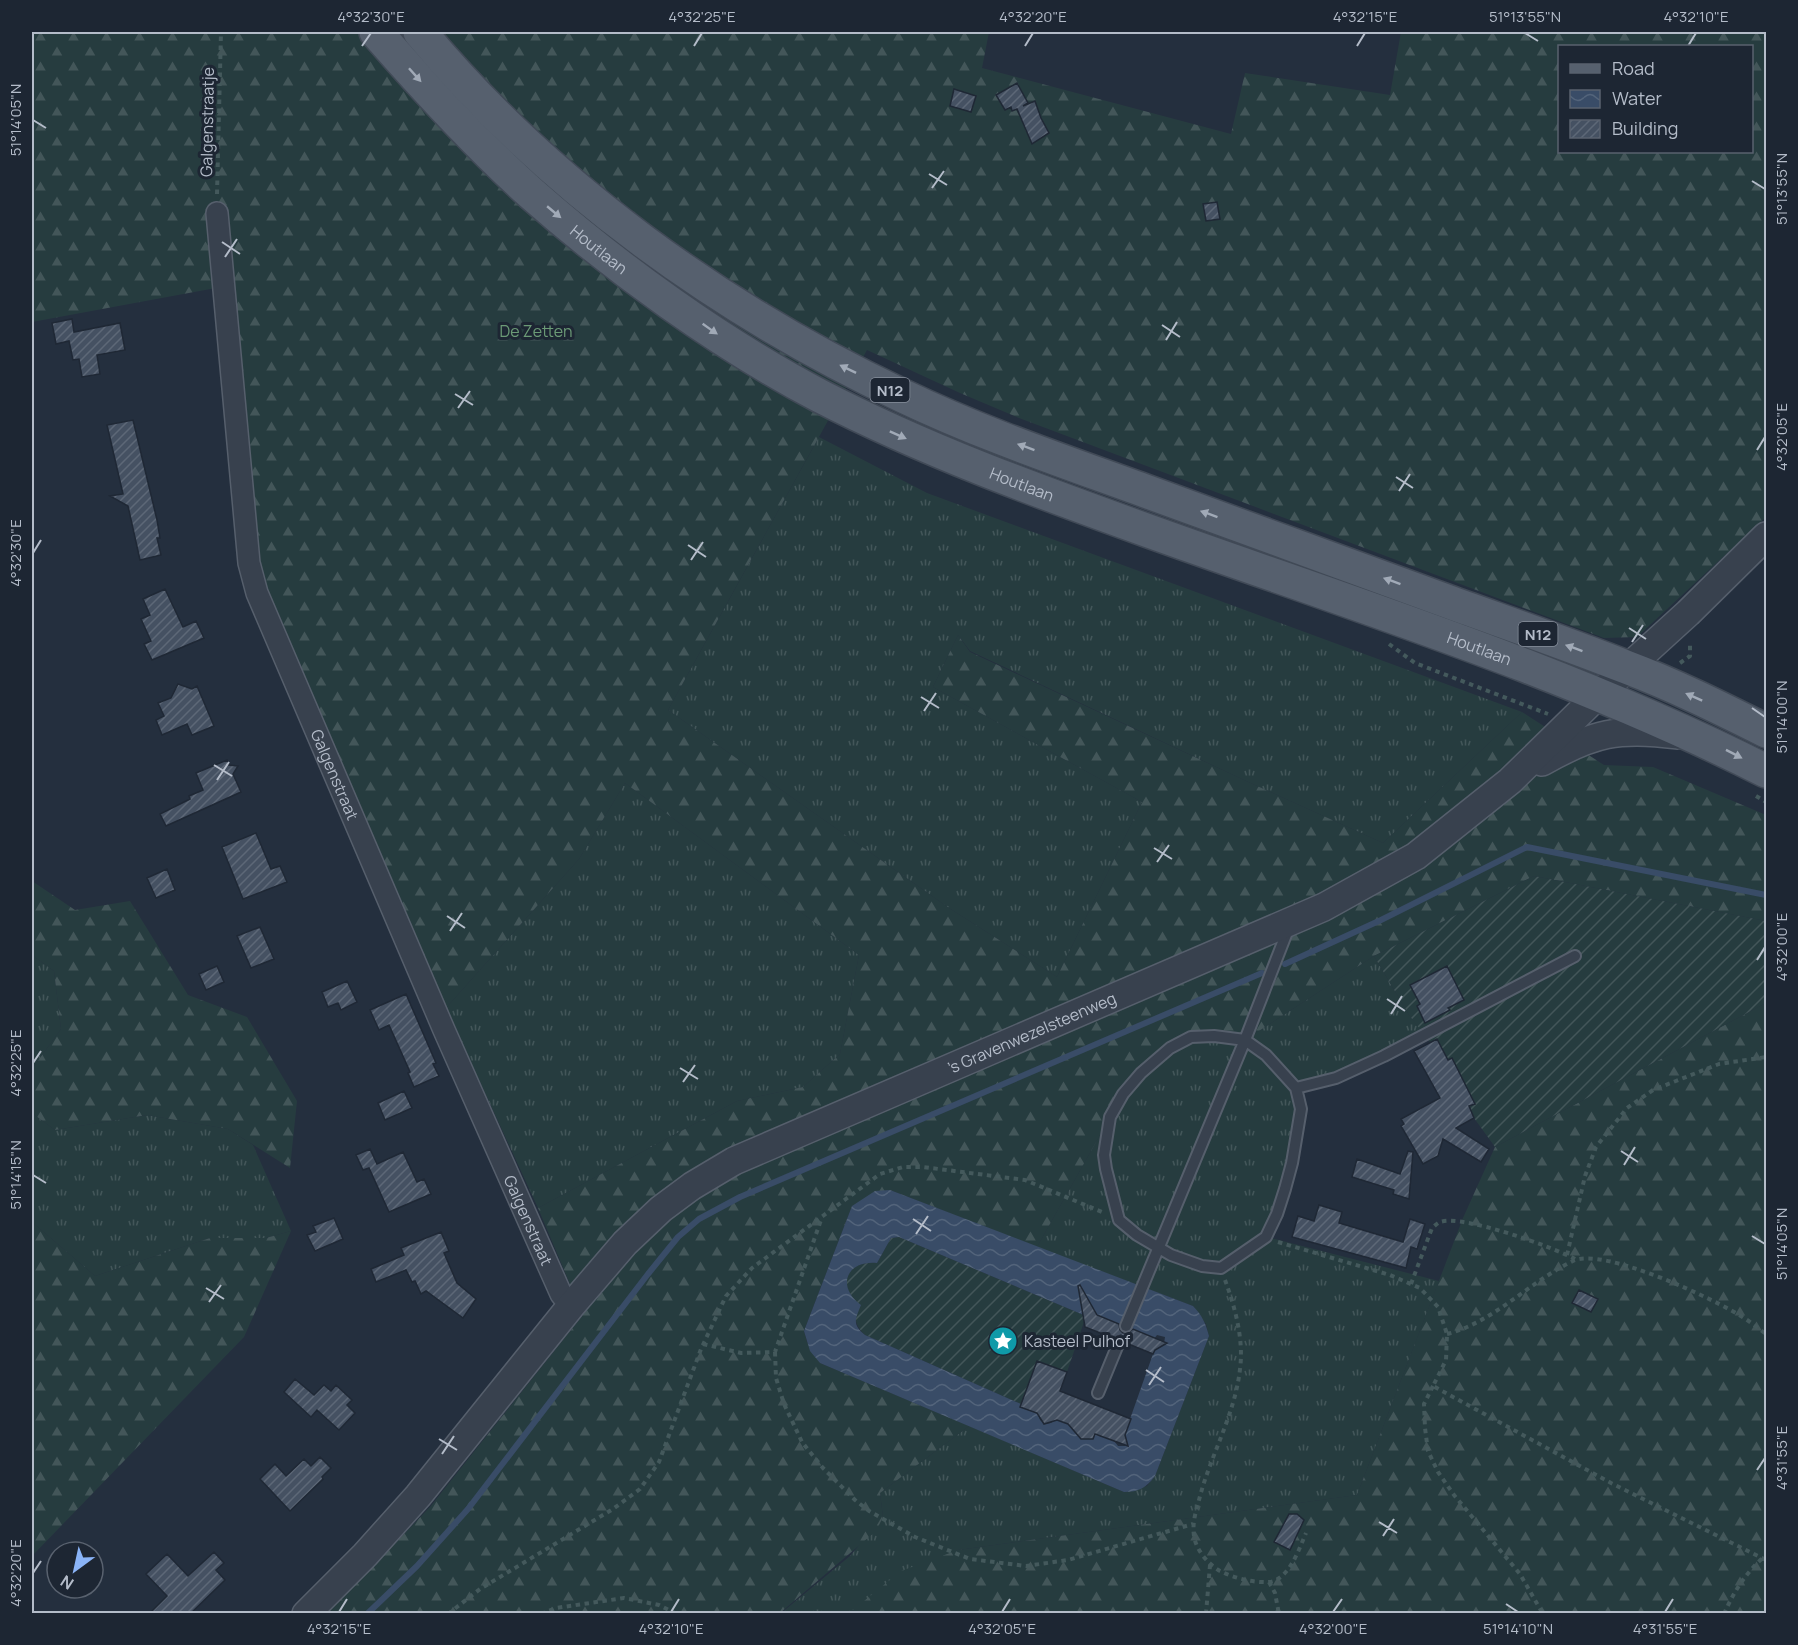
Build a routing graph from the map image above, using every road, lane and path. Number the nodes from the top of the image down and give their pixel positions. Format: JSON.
{"nodes":[{"id":1,"x":221,"y":32,"type":"edge"},
{"id":2,"x":376,"y":32,"type":"edge"},
{"id":3,"x":420,"y":32,"type":"edge"},
{"id":4,"x":217,"y":213,"type":"joint"},
{"id":5,"x":1767,"y":536,"type":"edge"},
{"id":6,"x":1629,"y":668,"type":"junction"},
{"id":7,"x":1599,"y":694,"type":"junction"},
{"id":8,"x":1767,"y":730,"type":"edge"},
{"id":9,"x":1704,"y":739,"type":"junction"},
{"id":10,"x":1510,"y":781,"type":"junction"},
{"id":11,"x":1761,"y":783,"type":"edge"},
{"id":12,"x":1767,"y":802,"type":"edge"},
{"id":13,"x":1292,"y":921,"type":"junction"},
{"id":14,"x":1575,"y":956,"type":"dead end"},
{"id":15,"x":1245,"y":1040,"type":"junction"},
{"id":16,"x":1767,"y":1057,"type":"edge"},
{"id":17,"x":1296,"y":1088,"type":"junction"},
{"id":18,"x":822,"y":1216,"type":"junction"},
{"id":19,"x":1119,"y":1220,"type":"junction"},
{"id":20,"x":1266,"y":1237,"type":"junction"},
{"id":21,"x":1158,"y":1248,"type":"junction"},
{"id":22,"x":1567,"y":1255,"type":"junction"},
{"id":23,"x":1575,"y":1259,"type":"junction"},
{"id":24,"x":1221,"y":1268,"type":"junction"},
{"id":25,"x":1411,"y":1284,"type":"junction"},
{"id":26,"x":571,"y":1306,"type":"junction"},
{"id":27,"x":1126,"y":1326,"type":"dead end"},
{"id":28,"x":1447,"y":1334,"type":"junction"},
{"id":29,"x":1767,"y":1334,"type":"edge"},
{"id":30,"x":1119,"y":1342,"type":"dead end"},
{"id":31,"x":703,"y":1344,"type":"junction"},
{"id":32,"x":775,"y":1352,"type":"junction"},
{"id":33,"x":1432,"y":1386,"type":"junction"},
{"id":34,"x":1098,"y":1393,"type":"dead end"},
{"id":35,"x":1194,"y":1524,"type":"junction"},
{"id":36,"x":1306,"y":1533,"type":"dead end"},
{"id":37,"x":1765,"y":1558,"type":"edge"},
{"id":38,"x":1210,"y":1564,"type":"junction"},
{"id":39,"x":1269,"y":1582,"type":"junction"},
{"id":40,"x":306,"y":1614,"type":"edge"},
{"id":41,"x":448,"y":1614,"type":"edge"},
{"id":42,"x":541,"y":1614,"type":"edge"},
{"id":43,"x":677,"y":1614,"type":"edge"},
{"id":44,"x":1206,"y":1614,"type":"edge"},
{"id":45,"x":1280,"y":1614,"type":"edge"},
{"id":46,"x":1543,"y":1614,"type":"edge"},
{"id":47,"x":1724,"y":1614,"type":"edge"}],
"edges":[{"from":1,"to":4,"type":"path","name":"Galgenstraatje"},
{"from":2,"to":7,"type":"main road","name":"Houtlaan","number":"N12","one_way":true},
{"from":6,"to":3,"type":"main road","name":"Houtlaan","number":"N12","one_way":true},
{"from":4,"to":26,"type":"street","name":"Galgenstraat"},
{"from":5,"to":6,"type":"street","name":"'s Gravenwezelsteenweg"},
{"from":6,"to":7,"type":"street","name":"'s Gravenwezelsteenweg"},
{"from":8,"to":6,"type":"main road","name":"Houtlaan","number":"N12","one_way":true},
{"from":7,"to":9,"type":"main road","name":"Houtlaan","number":"N12"},
{"from":7,"to":10,"type":"street","name":"'s Gravenwezelsteenweg"},
{"from":9,"to":10,"type":"street","name":"'s Gravenwezelsteenweg"},
{"from":9,"to":11,"type":"main road","name":"Houtlaan","number":"N12","one_way":true},
{"from":10,"to":13,"type":"street","name":"'s Gravenwezelsteenweg"},
{"from":11,"to":12,"type":"path"},
{"from":13,"to":15,"type":"lane"},
{"from":13,"to":26,"type":"street","name":"'s Gravenwezelsteenweg"},
{"from":14,"to":17,"type":"lane"},
{"from":15,"to":17,"type":"lane"},
{"from":15,"to":19,"type":"lane"},
{"from":15,"to":21,"type":"lane"},
{"from":16,"to":22,"type":"path"},
{"from":17,"to":20,"type":"lane"},
{"from":18,"to":19,"type":"path"},
{"from":18,"to":31,"type":"path"},
{"from":18,"to":32,"type":"path"},
{"from":19,"to":21,"type":"lane"},
{"from":20,"to":24,"type":"lane"},
{"from":20,"to":25,"type":"path"},
{"from":21,"to":24,"type":"lane"},
{"from":21,"to":27,"type":"lane"},
{"from":22,"to":23,"type":"path"},
{"from":22,"to":25,"type":"path"},
{"from":23,"to":28,"type":"path"},
{"from":23,"to":29,"type":"path"},
{"from":24,"to":35,"type":"path"},
{"from":25,"to":28,"type":"path"},
{"from":26,"to":40,"type":"street","name":"'s Gravenwezelsteenweg"},
{"from":28,"to":33,"type":"path"},
{"from":30,"to":34,"type":"lane"},
{"from":31,"to":32,"type":"path"},
{"from":31,"to":41,"type":"path"},
{"from":32,"to":35,"type":"path"},
{"from":33,"to":37,"type":"path"},
{"from":33,"to":46,"type":"path"},
{"from":35,"to":38,"type":"path"},
{"from":36,"to":39,"type":"path"},
{"from":37,"to":47,"type":"path"},
{"from":38,"to":39,"type":"path"},
{"from":38,"to":44,"type":"path"},
{"from":39,"to":45,"type":"path"},
{"from":42,"to":43,"type":"path"}]}
